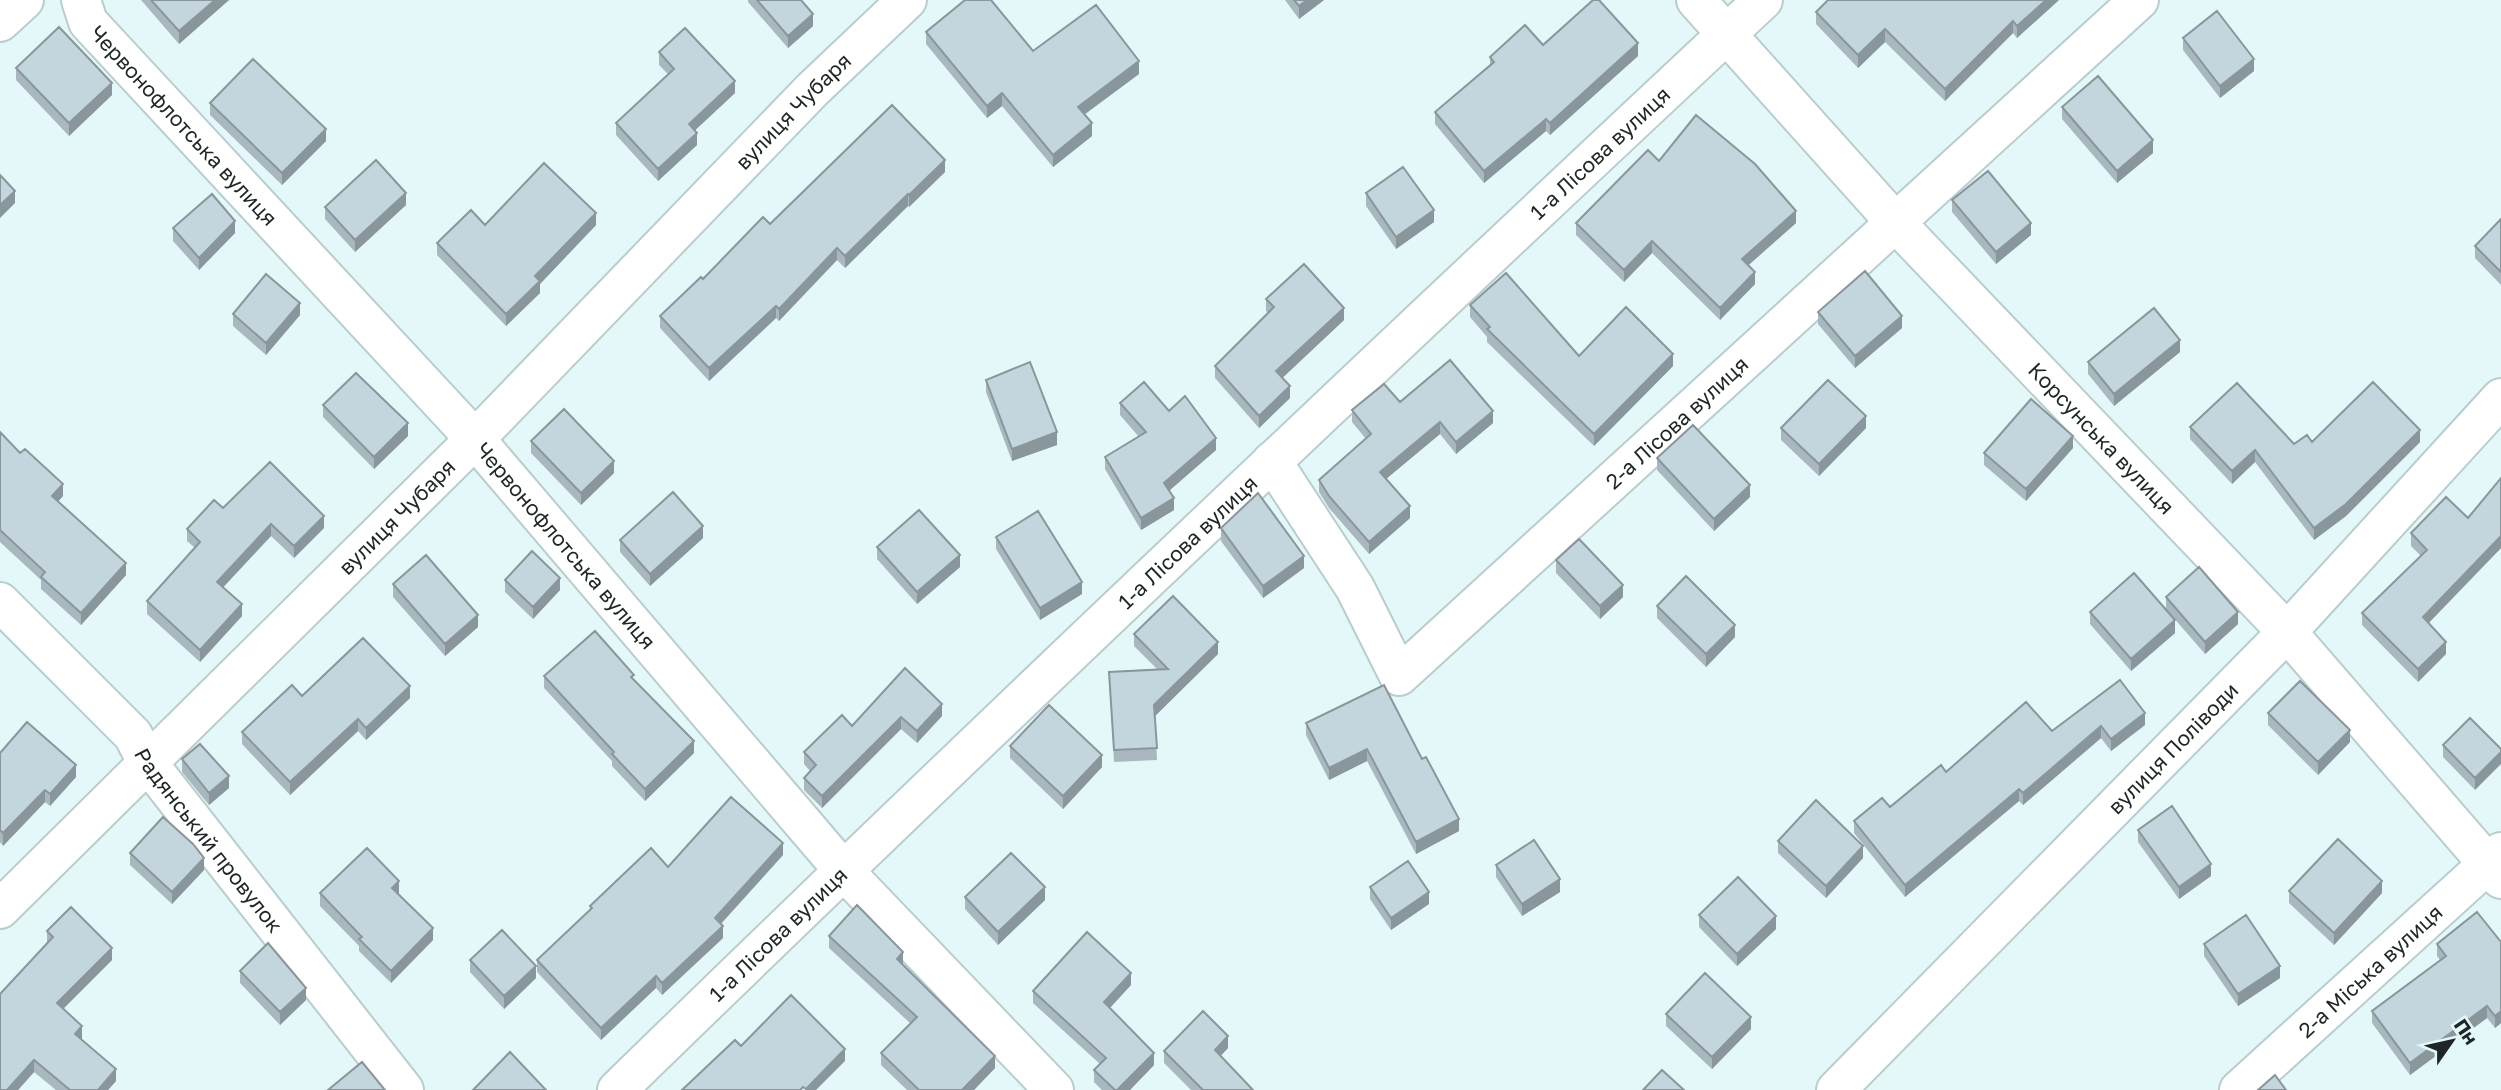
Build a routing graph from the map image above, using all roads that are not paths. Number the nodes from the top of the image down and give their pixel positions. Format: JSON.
{"nodes":[{"id":1,"x":24,"y":0,"type":"edge"},
{"id":2,"x":81,"y":0,"type":"edge"},
{"id":3,"x":907,"y":0,"type":"edge"},
{"id":4,"x":1696,"y":0,"type":"edge"},
{"id":5,"x":1763,"y":0,"type":"edge"},
{"id":6,"x":2139,"y":0,"type":"edge"},
{"id":7,"x":0,"y":22,"type":"edge"},
{"id":8,"x":1726,"y":34,"type":"junction"},
{"id":9,"x":1895,"y":222,"type":"junction"},
{"id":10,"x":2501,"y":398,"type":"edge"},
{"id":11,"x":475,"y":439,"type":"junction"},
{"id":12,"x":1272,"y":461,"type":"junction"},
{"id":13,"x":0,"y":602,"type":"edge"},
{"id":14,"x":2287,"y":632,"type":"junction"},
{"id":15,"x":148,"y":762,"type":"junction"},
{"id":16,"x":2497,"y":865,"type":"edge"},
{"id":17,"x":844,"y":870,"type":"junction"},
{"id":18,"x":0,"y":909,"type":"edge"},
{"id":19,"x":404,"y":1090,"type":"edge"},
{"id":20,"x":617,"y":1090,"type":"edge"},
{"id":21,"x":1054,"y":1090,"type":"edge"},
{"id":22,"x":1836,"y":1090,"type":"edge"},
{"id":23,"x":2239,"y":1090,"type":"edge"}],
"edges":[{"from":1,"to":7,"type":"street"},
{"from":2,"to":11,"type":"street","name":"Червонофлотська вулиця"},
{"from":3,"to":11,"type":"street","name":"вулиця Чубаря"},
{"from":4,"to":8,"type":"street","name":"Корсунська вулиця"},
{"from":5,"to":8,"type":"street","name":"1-а Лісова вулиця"},
{"from":6,"to":9,"type":"street","name":"2-а Лісова вулиця"},
{"from":8,"to":9,"type":"street","name":"Корсунська вулиця"},
{"from":8,"to":12,"type":"street","name":"1-а Лісова вулиця"},
{"from":9,"to":12,"type":"street","name":"2-а Лісова вулиця"},
{"from":9,"to":14,"type":"street","name":"Корсунська вулиця"},
{"from":10,"to":14,"type":"street","name":"вулиця Поліводи"},
{"from":11,"to":15,"type":"street","name":"вулиця Чубаря"},
{"from":11,"to":17,"type":"street","name":"Червонофлотська вулиця"},
{"from":12,"to":17,"type":"street","name":"1-а Лісова вулиця"},
{"from":13,"to":15,"type":"street","name":"Радянський провулок"},
{"from":14,"to":16,"type":"street","name":"Корсунська вулиця"},
{"from":14,"to":22,"type":"street","name":"вулиця Поліводи"},
{"from":15,"to":18,"type":"street","name":"вулиця Чубаря"},
{"from":15,"to":19,"type":"street","name":"Радянський провулок"},
{"from":16,"to":23,"type":"street","name":"2-а Міська вулиця"},
{"from":17,"to":20,"type":"street","name":"1-а Лісова вулиця"},
{"from":17,"to":21,"type":"street","name":"Червонофлотська вулиця"}]}
